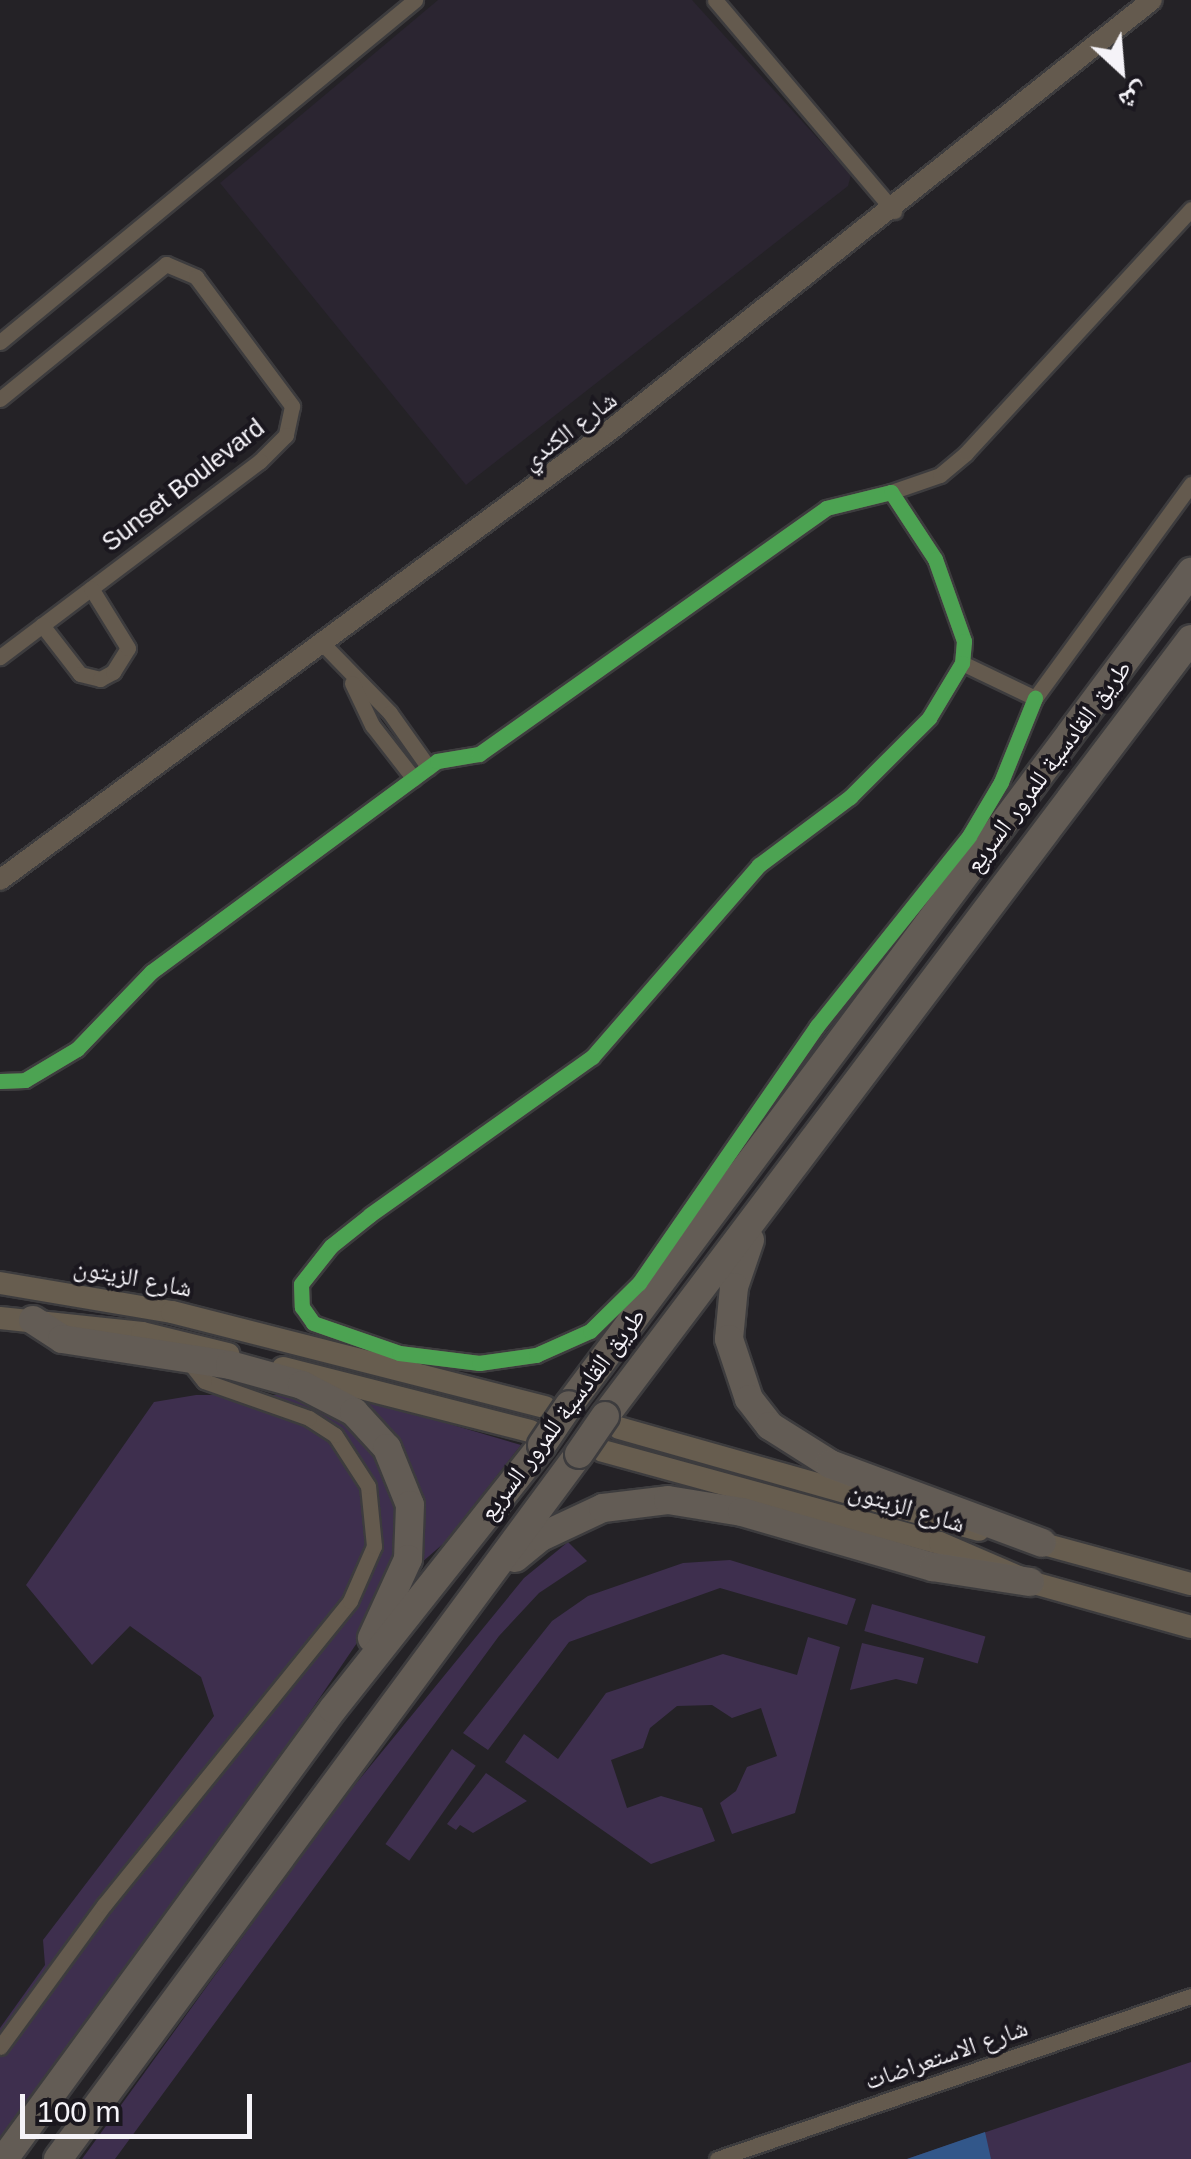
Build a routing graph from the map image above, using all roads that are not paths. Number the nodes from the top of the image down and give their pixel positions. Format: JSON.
{"nodes":[{"id":1,"x":415,"y":0,"type":"edge"},
{"id":2,"x":715,"y":0,"type":"edge"},
{"id":3,"x":1152,"y":0,"type":"edge"},
{"id":4,"x":1191,"y":209,"type":"edge"},
{"id":5,"x":894,"y":211,"type":"junction"},
{"id":6,"x":0,"y":342,"type":"edge"},
{"id":7,"x":0,"y":399,"type":"edge"},
{"id":8,"x":1191,"y":484,"type":"edge"},
{"id":9,"x":891,"y":492,"type":"junction"},
{"id":10,"x":1191,"y":572,"type":"edge"},
{"id":11,"x":92,"y":588,"type":"junction"},
{"id":12,"x":42,"y":625,"type":"junction"},
{"id":13,"x":1191,"y":638,"type":"edge"},
{"id":14,"x":324,"y":644,"type":"junction"},
{"id":15,"x":2,"y":652,"type":"edge"},
{"id":16,"x":962,"y":664,"type":"junction"},
{"id":17,"x":348,"y":675,"type":"junction"},
{"id":18,"x":1035,"y":698,"type":"junction"},
{"id":19,"x":429,"y":768,"type":"junction"},
{"id":20,"x":414,"y":779,"type":"junction"},
{"id":21,"x":0,"y":880,"type":"edge"},
{"id":22,"x":0,"y":1082,"type":"edge"},
{"id":23,"x":762,"y":1212,"type":"junction"},
{"id":24,"x":0,"y":1283,"type":"edge"},
{"id":25,"x":172,"y":1312,"type":"junction"},
{"id":26,"x":0,"y":1318,"type":"edge"},
{"id":27,"x":32,"y":1320,"type":"joint"},
{"id":28,"x":170,"y":1350,"type":"junction"},
{"id":29,"x":557,"y":1406,"type":"junction"},
{"id":30,"x":612,"y":1422,"type":"junction"},
{"id":31,"x":536,"y":1438,"type":"junction"},
{"id":32,"x":591,"y":1452,"type":"junction"},
{"id":33,"x":1009,"y":1536,"type":"junction"},
{"id":34,"x":1042,"y":1543,"type":"junction"},
{"id":35,"x":1003,"y":1571,"type":"junction"},
{"id":36,"x":1030,"y":1582,"type":"junction"},
{"id":37,"x":1191,"y":1584,"type":"edge"},
{"id":38,"x":474,"y":1597,"type":"junction"},
{"id":39,"x":1191,"y":1628,"type":"edge"},
{"id":40,"x":333,"y":1709,"type":"junction"},
{"id":41,"x":1191,"y":1996,"type":"edge"},
{"id":42,"x":0,"y":2048,"type":"edge"},
{"id":43,"x":4,"y":2159,"type":"edge"},
{"id":44,"x":58,"y":2159,"type":"edge"},
{"id":45,"x":717,"y":2159,"type":"edge"}],
"edges":[{"from":1,"to":6,"type":"street"},
{"from":2,"to":5,"type":"street"},
{"from":3,"to":5,"type":"street","name":"شارع الكندي"},
{"from":4,"to":9,"type":"street"},
{"from":5,"to":14,"type":"street","name":"شارع الكندي"},
{"from":7,"to":11,"type":"street","name":"Sunset Boulevard"},
{"from":8,"to":18,"type":"street"},
{"from":9,"to":16,"type":"street"},
{"from":9,"to":19,"type":"street"},
{"from":10,"to":29,"type":"highway","name":"طريق القادسية للمرور السريع"},
{"from":11,"to":12,"type":"street","name":"Sunset Boulevard"},
{"from":11,"to":12,"type":"street"},
{"from":12,"to":15,"type":"street","name":"Sunset Boulevard"},
{"from":13,"to":23,"type":"highway","name":"طريق القادسية للمرور السريع"},
{"from":14,"to":17,"type":"street"},
{"from":14,"to":21,"type":"street","name":"شارع الكندي"},
{"from":16,"to":18,"type":"street"},
{"from":16,"to":18,"type":"street"},
{"from":17,"to":19,"type":"street"},
{"from":17,"to":20,"type":"street"},
{"from":19,"to":20,"type":"street"},
{"from":20,"to":22,"type":"street"},
{"from":23,"to":30,"type":"highway","name":"طريق القادسية للمرور السريع"},
{"from":23,"to":34,"type":"highway"},
{"from":24,"to":25,"type":"main road","name":"شارع الزيتون"},
{"from":25,"to":28,"type":"main road"},
{"from":25,"to":29,"type":"main road","name":"شارع الزيتون"},
{"from":26,"to":27,"type":"main road"},
{"from":27,"to":28,"type":"highway"},
{"from":28,"to":31,"type":"main road"},
{"from":28,"to":40,"type":"highway"},
{"from":28,"to":42,"type":"street"},
{"from":29,"to":31,"type":"highway","name":"طريق القادسية للمرور السريع","bridge":true},
{"from":30,"to":32,"type":"highway","name":"طريق القادسية للمرور السريع","bridge":true},
{"from":30,"to":33,"type":"main road","name":"شارع الزيتون"},
{"from":31,"to":40,"type":"highway","name":"طريق القادسية للمرور السريع"},
{"from":32,"to":35,"type":"main road","name":"شارع الزيتون"},
{"from":32,"to":38,"type":"highway","name":"طريق القادسية للمرور السريع"},
{"from":33,"to":34,"type":"main road","name":"شارع الزيتون"},
{"from":33,"to":35,"type":"main road"},
{"from":34,"to":37,"type":"main road","name":"شارع الزيتون"},
{"from":35,"to":36,"type":"main road","name":"شارع الزيتون"},
{"from":36,"to":38,"type":"highway"},
{"from":36,"to":39,"type":"main road","name":"شارع الزيتون"},
{"from":38,"to":44,"type":"highway","name":"طريق القادسية للمرور السريع"},
{"from":40,"to":43,"type":"highway","name":"طريق القادسية للمرور السريع"},
{"from":41,"to":45,"type":"street","name":"شارع الاستعراضات"}]}
